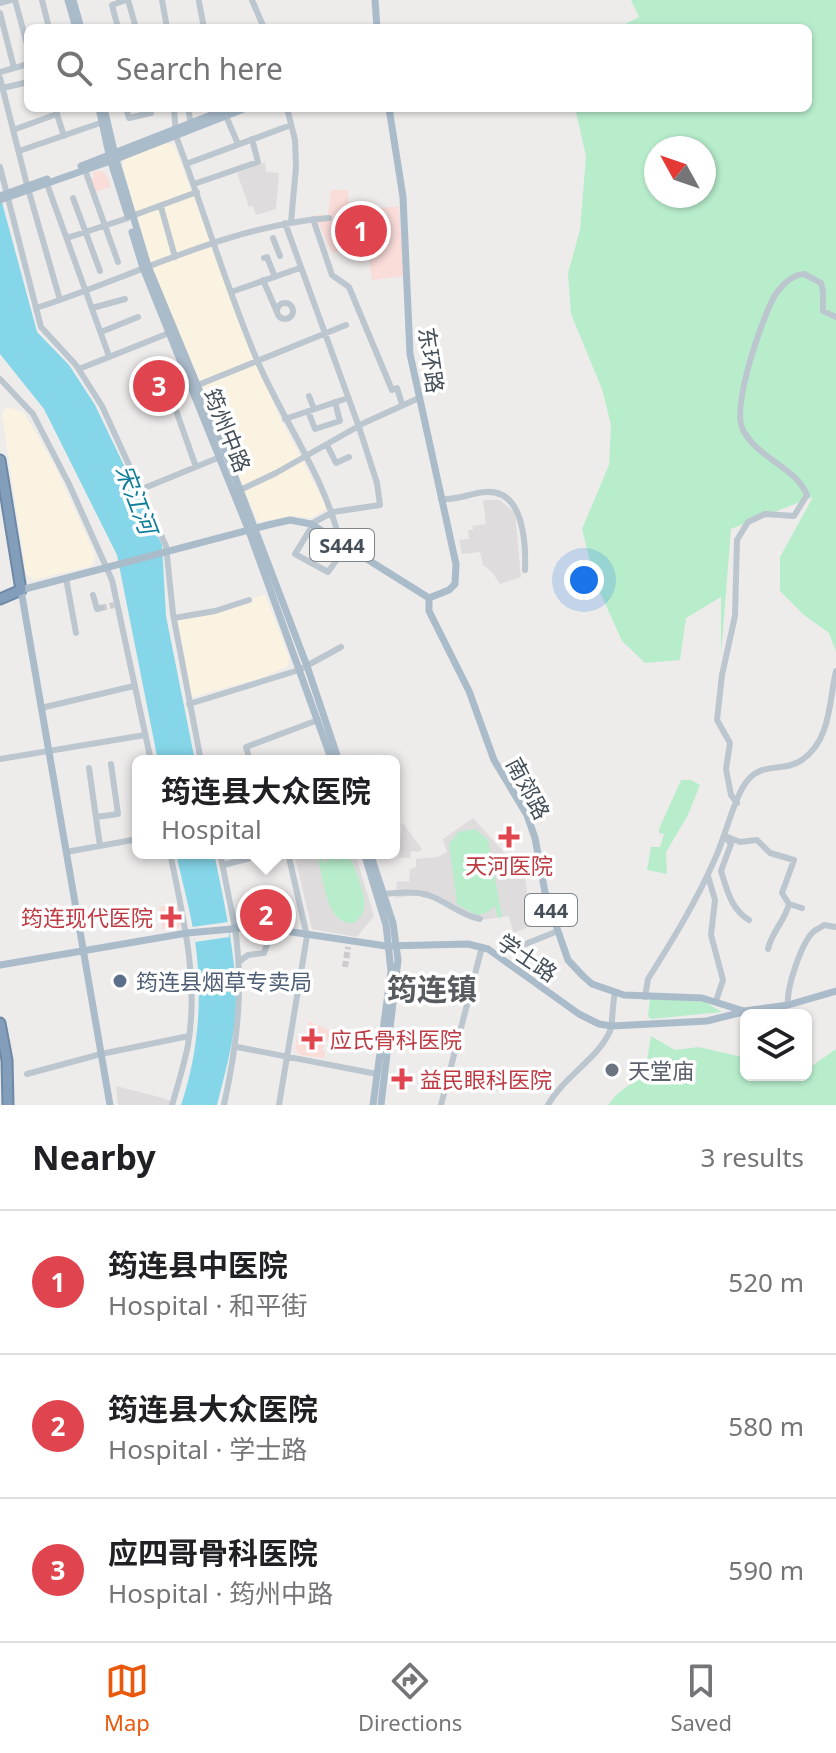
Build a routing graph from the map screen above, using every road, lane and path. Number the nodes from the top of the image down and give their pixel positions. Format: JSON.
{"nodes":[{"id":1,"x":13,"y":0,"type":"edge"},
{"id":2,"x":42,"y":0,"type":"edge"},
{"id":3,"x":70,"y":0,"type":"edge"},
{"id":4,"x":127,"y":0,"type":"edge"},
{"id":5,"x":162,"y":0,"type":"edge"},
{"id":6,"x":252,"y":0,"type":"edge"},
{"id":7,"x":375,"y":0,"type":"edge"},
{"id":8,"x":199,"y":2,"type":"dead end"},
{"id":9,"x":0,"y":3,"type":"edge"},
{"id":10,"x":0,"y":13,"type":"edge"},
{"id":11,"x":48,"y":24,"type":"edge"},
{"id":12,"x":78,"y":24,"type":"edge"},
{"id":13,"x":117,"y":24,"type":"edge"},
{"id":14,"x":135,"y":24,"type":"edge"},
{"id":15,"x":166,"y":24,"type":"edge"},
{"id":16,"x":203,"y":24,"type":"edge"},
{"id":17,"x":262,"y":24,"type":"edge"},
{"id":18,"x":377,"y":24,"type":"edge"},
{"id":19,"x":24,"y":35,"type":"edge"},
{"id":20,"x":24,"y":65,"type":"edge"},
{"id":21,"x":14,"y":68,"type":"junction"},
{"id":22,"x":0,"y":72,"type":"edge"},
{"id":23,"x":0,"y":78,"type":"edge"},
{"id":24,"x":24,"y":83,"type":"edge"},
{"id":25,"x":3,"y":88,"type":"junction"},
{"id":26,"x":54,"y":112,"type":"edge"},
{"id":27,"x":56,"y":112,"type":"edge"},
{"id":28,"x":102,"y":112,"type":"edge"},
{"id":29,"x":103,"y":112,"type":"edge"},
{"id":30,"x":127,"y":112,"type":"edge"},
{"id":31,"x":151,"y":112,"type":"edge"},
{"id":32,"x":174,"y":112,"type":"edge"},
{"id":33,"x":189,"y":112,"type":"edge"},
{"id":34,"x":228,"y":112,"type":"edge"},
{"id":35,"x":288,"y":112,"type":"edge"},
{"id":36,"x":390,"y":112,"type":"edge"},
{"id":37,"x":103,"y":122,"type":"junction"},
{"id":38,"x":191,"y":124,"type":"junction"},
{"id":39,"x":291,"y":125,"type":"junction"},
{"id":40,"x":13,"y":130,"type":"junction"},
{"id":41,"x":176,"y":133,"type":"junction"},
{"id":42,"x":64,"y":136,"type":"junction"},
{"id":43,"x":252,"y":139,"type":"junction"},
{"id":44,"x":238,"y":144,"type":"junction"},
{"id":45,"x":19,"y":151,"type":"junction"},
{"id":46,"x":112,"y":158,"type":"junction"},
{"id":47,"x":186,"y":164,"type":"junction"},
{"id":48,"x":0,"y":167,"type":"edge"},
{"id":49,"x":85,"y":170,"type":"junction"},
{"id":50,"x":47,"y":184,"type":"junction"},
{"id":51,"x":194,"y":184,"type":"junction"},
{"id":52,"x":28,"y":188,"type":"junction"},
{"id":53,"x":197,"y":192,"type":"junction"},
{"id":54,"x":3,"y":197,"type":"edge"},
{"id":55,"x":73,"y":198,"type":"dead end"},
{"id":56,"x":161,"y":207,"type":"junction"},
{"id":57,"x":130,"y":217,"type":"junction"},
{"id":58,"x":329,"y":218,"type":"dead end"},
{"id":59,"x":313,"y":219,"type":"junction"},
{"id":60,"x":288,"y":222,"type":"junction"},
{"id":61,"x":104,"y":225,"type":"junction"},
{"id":62,"x":86,"y":232,"type":"junction"},
{"id":63,"x":67,"y":238,"type":"junction"},
{"id":64,"x":273,"y":238,"type":"dead end"},
{"id":65,"x":214,"y":243,"type":"junction"},
{"id":66,"x":175,"y":257,"type":"junction"},
{"id":67,"x":118,"y":262,"type":"dead end"},
{"id":68,"x":146,"y":267,"type":"junction"},
{"id":69,"x":300,"y":268,"type":"junction"},
{"id":70,"x":100,"y":271,"type":"dead end"},
{"id":71,"x":275,"y":277,"type":"junction"},
{"id":72,"x":263,"y":280,"type":"junction"},
{"id":73,"x":86,"y":291,"type":"junction"},
{"id":74,"x":231,"y":292,"type":"junction"},
{"id":75,"x":125,"y":299,"type":"dead end"},
{"id":76,"x":60,"y":300,"type":"junction"},
{"id":77,"x":36,"y":308,"type":"junction"},
{"id":78,"x":92,"y":308,"type":"junction"},
{"id":79,"x":277,"y":312,"type":"dead end"},
{"id":80,"x":138,"y":317,"type":"dead end"},
{"id":81,"x":836,"y":317,"type":"edge"},
{"id":82,"x":346,"y":325,"type":"dead end"},
{"id":83,"x":101,"y":332,"type":"junction"},
{"id":84,"x":169,"y":333,"type":"junction"},
{"id":85,"x":324,"y":333,"type":"junction"},
{"id":86,"x":109,"y":356,"type":"junction"},
{"id":87,"x":257,"y":360,"type":"junction"},
{"id":88,"x":79,"y":369,"type":"junction"},
{"id":89,"x":167,"y":376,"type":"tunnel mouth"},
{"id":90,"x":0,"y":379,"type":"edge"},
{"id":91,"x":145,"y":385,"type":"dead end"},
{"id":92,"x":198,"y":385,"type":"junction"},
{"id":93,"x":10,"y":390,"type":"junction"},
{"id":94,"x":0,"y":391,"type":"edge"},
{"id":95,"x":309,"y":396,"type":"dead end"},
{"id":96,"x":348,"y":398,"type":"junction"},
{"id":97,"x":419,"y":398,"type":"junction"},
{"id":98,"x":172,"y":399,"type":"dead end"},
{"id":99,"x":335,"y":402,"type":"junction"},
{"id":100,"x":402,"y":404,"type":"junction"},
{"id":101,"x":311,"y":410,"type":"junction"},
{"id":102,"x":285,"y":419,"type":"junction"},
{"id":103,"x":359,"y":427,"type":"junction"},
{"id":104,"x":327,"y":445,"type":"junction"},
{"id":105,"x":220,"y":457,"type":"junction"},
{"id":106,"x":305,"y":457,"type":"junction"},
{"id":107,"x":349,"y":457,"type":"dead end"},
{"id":108,"x":0,"y":460,"type":"edge"},
{"id":109,"x":196,"y":467,"type":"junction"},
{"id":110,"x":142,"y":489,"type":"junction"},
{"id":111,"x":240,"y":490,"type":"junction"},
{"id":112,"x":441,"y":499,"type":"junction"},
{"id":113,"x":333,"y":512,"type":"junction"},
{"id":114,"x":311,"y":524,"type":"junction"},
{"id":115,"x":252,"y":530,"type":"junction"},
{"id":116,"x":343,"y":545,"type":"junction"},
{"id":117,"x":167,"y":552,"type":"junction"},
{"id":118,"x":107,"y":567,"type":"junction"},
{"id":119,"x":525,"y":570,"type":"dead end"},
{"id":120,"x":66,"y":578,"type":"junction"},
{"id":121,"x":21,"y":590,"type":"junction"},
{"id":122,"x":93,"y":595,"type":"dead end"},
{"id":123,"x":429,"y":598,"type":"junction"},
{"id":124,"x":0,"y":599,"type":"edge"},
{"id":125,"x":249,"y":600,"type":"dead end"},
{"id":126,"x":101,"y":608,"type":"dead end"},
{"id":127,"x":174,"y":618,"type":"junction"},
{"id":128,"x":76,"y":633,"type":"dead end"},
{"id":129,"x":341,"y":647,"type":"dead end"},
{"id":130,"x":303,"y":668,"type":"junction"},
{"id":131,"x":836,"y":671,"type":"edge"},
{"id":132,"x":134,"y":686,"type":"junction"},
{"id":133,"x":189,"y":704,"type":"junction"},
{"id":134,"x":41,"y":708,"type":"junction"},
{"id":135,"x":318,"y":720,"type":"junction"},
{"id":136,"x":145,"y":735,"type":"junction"},
{"id":137,"x":48,"y":753,"type":"junction"},
{"id":138,"x":150,"y":755,"type":"edge"},
{"id":139,"x":200,"y":755,"type":"edge"},
{"id":140,"x":248,"y":755,"type":"edge"},
{"id":141,"x":330,"y":755,"type":"edge"},
{"id":142,"x":337,"y":755,"type":"edge"},
{"id":143,"x":0,"y":759,"type":"edge"},
{"id":144,"x":111,"y":764,"type":"dead end"},
{"id":145,"x":89,"y":768,"type":"dead end"},
{"id":146,"x":737,"y":803,"type":"junction"},
{"id":147,"x":96,"y":817,"type":"junction"},
{"id":148,"x":725,"y":836,"type":"junction"},
{"id":149,"x":132,"y":840,"type":"edge"},
{"id":150,"x":100,"y":846,"type":"junction"},
{"id":151,"x":66,"y":852,"type":"junction"},
{"id":152,"x":171,"y":859,"type":"edge"},
{"id":153,"x":222,"y":859,"type":"edge"},
{"id":154,"x":246,"y":859,"type":"edge"},
{"id":155,"x":289,"y":859,"type":"edge"},
{"id":156,"x":369,"y":859,"type":"edge"},
{"id":157,"x":369,"y":859,"type":"edge"},
{"id":158,"x":223,"y":865,"type":"junction"},
{"id":159,"x":708,"y":876,"type":"junction"},
{"id":160,"x":383,"y":894,"type":"junction"},
{"id":161,"x":789,"y":904,"type":"junction"},
{"id":162,"x":802,"y":908,"type":"dead end"},
{"id":163,"x":480,"y":919,"type":"dead end"},
{"id":164,"x":749,"y":920,"type":"dead end"},
{"id":165,"x":836,"y":927,"type":"edge"},
{"id":166,"x":234,"y":928,"type":"junction"},
{"id":167,"x":277,"y":930,"type":"junction"},
{"id":168,"x":558,"y":931,"type":"junction"},
{"id":169,"x":189,"y":933,"type":"junction"},
{"id":170,"x":307,"y":936,"type":"junction"},
{"id":171,"x":394,"y":946,"type":"junction"},
{"id":172,"x":482,"y":947,"type":"junction"},
{"id":173,"x":768,"y":949,"type":"dead end"},
{"id":174,"x":83,"y":950,"type":"junction"},
{"id":175,"x":498,"y":955,"type":"junction"},
{"id":176,"x":240,"y":961,"type":"junction"},
{"id":177,"x":0,"y":965,"type":"edge"},
{"id":178,"x":836,"y":991,"type":"edge"},
{"id":179,"x":615,"y":993,"type":"junction"},
{"id":180,"x":645,"y":997,"type":"junction"},
{"id":181,"x":716,"y":1001,"type":"junction"},
{"id":182,"x":788,"y":1005,"type":"junction"},
{"id":183,"x":759,"y":1009,"type":"edge"},
{"id":184,"x":740,"y":1010,"type":"edge"},
{"id":185,"x":740,"y":1012,"type":"edge"},
{"id":186,"x":0,"y":1023,"type":"edge"},
{"id":187,"x":612,"y":1026,"type":"junction"},
{"id":188,"x":189,"y":1036,"type":"junction"},
{"id":189,"x":237,"y":1047,"type":"junction"},
{"id":190,"x":101,"y":1054,"type":"junction"},
{"id":191,"x":289,"y":1055,"type":"junction"},
{"id":192,"x":27,"y":1074,"type":"dead end"},
{"id":193,"x":377,"y":1074,"type":"junction"},
{"id":194,"x":8,"y":1105,"type":"edge"},
{"id":195,"x":110,"y":1105,"type":"edge"},
{"id":196,"x":172,"y":1105,"type":"edge"},
{"id":197,"x":224,"y":1105,"type":"edge"},
{"id":198,"x":279,"y":1105,"type":"edge"},
{"id":199,"x":373,"y":1105,"type":"edge"},
{"id":200,"x":381,"y":1105,"type":"edge"},
{"id":201,"x":441,"y":1105,"type":"edge"},
{"id":202,"x":548,"y":1105,"type":"edge"}],
"edges":[{"from":1,"to":9,"type":"street"},
{"from":1,"to":19,"type":"street"},
{"from":2,"to":11,"type":"street"},
{"from":3,"to":12,"type":"main road"},
{"from":4,"to":13,"type":"street"},
{"from":4,"to":14,"type":"street"},
{"from":5,"to":15,"type":"street"},
{"from":6,"to":17,"type":"street"},
{"from":7,"to":18,"type":"main road"},
{"from":8,"to":16,"type":"street"},
{"from":10,"to":21,"type":"street"},
{"from":20,"to":21,"type":"street"},
{"from":21,"to":22,"type":"street"},
{"from":23,"to":25,"type":"street"},
{"from":24,"to":25,"type":"street"},
{"from":25,"to":40,"type":"street"},
{"from":26,"to":40,"type":"street"},
{"from":27,"to":42,"type":"street"},
{"from":28,"to":37,"type":"main road"},
{"from":29,"to":46,"type":"main road"},
{"from":30,"to":31,"type":"street"},
{"from":32,"to":41,"type":"street"},
{"from":33,"to":38,"type":"street"},
{"from":34,"to":38,"type":"main road"},
{"from":34,"to":41,"type":"main road"},
{"from":34,"to":44,"type":"street"},
{"from":35,"to":39,"type":"street"},
{"from":36,"to":97,"type":"main road","name":"东环路"},
{"from":37,"to":42,"type":"street"},
{"from":37,"to":46,"type":"main road"},
{"from":38,"to":41,"type":"main road"},
{"from":39,"to":43,"type":"street"},
{"from":39,"to":60,"type":"street"},
{"from":40,"to":45,"type":"street"},
{"from":41,"to":46,"type":"main road"},
{"from":41,"to":47,"type":"street"},
{"from":42,"to":45,"type":"street"},
{"from":43,"to":44,"type":"street"},
{"from":43,"to":51,"type":"street"},
{"from":44,"to":47,"type":"street"},
{"from":45,"to":52,"type":"street"},
{"from":46,"to":49,"type":"main road"},
{"from":46,"to":52,"type":"main road"},
{"from":46,"to":57,"type":"main road","name":"筠州中路"},
{"from":47,"to":51,"type":"street"},
{"from":48,"to":54,"type":"street"},
{"from":49,"to":50,"type":"main road"},
{"from":49,"to":61,"type":"street"},
{"from":50,"to":52,"type":"main road"},
{"from":50,"to":63,"type":"street"},
{"from":51,"to":53,"type":"street"},
{"from":52,"to":54,"type":"main road"},
{"from":52,"to":76,"type":"street"},
{"from":53,"to":56,"type":"street"},
{"from":53,"to":65,"type":"street"},
{"from":54,"to":77,"type":"street"},
{"from":55,"to":62,"type":"street"},
{"from":56,"to":57,"type":"street"},
{"from":56,"to":66,"type":"street"},
{"from":57,"to":61,"type":"street"},
{"from":57,"to":68,"type":"main road","name":"筠州中路"},
{"from":58,"to":59,"type":"street"},
{"from":59,"to":60,"type":"street"},
{"from":59,"to":100,"type":"street"},
{"from":60,"to":65,"type":"street"},
{"from":60,"to":69,"type":"street"},
{"from":61,"to":62,"type":"street"},
{"from":61,"to":67,"type":"street"},
{"from":62,"to":63,"type":"street"},
{"from":62,"to":70,"type":"street"},
{"from":63,"to":73,"type":"street"},
{"from":64,"to":71,"type":"street"},
{"from":65,"to":66,"type":"street"},
{"from":65,"to":74,"type":"street"},
{"from":66,"to":68,"type":"street"},
{"from":68,"to":73,"type":"street"},
{"from":68,"to":84,"type":"main road","name":"筠州中路"},
{"from":68,"to":92,"type":"main road","name":"筠州中路"},
{"from":69,"to":71,"type":"street"},
{"from":69,"to":85,"type":"street"},
{"from":71,"to":72,"type":"street"},
{"from":72,"to":74,"type":"street"},
{"from":72,"to":79,"type":"street"},
{"from":73,"to":76,"type":"street"},
{"from":73,"to":78,"type":"street"},
{"from":74,"to":87,"type":"street"},
{"from":75,"to":78,"type":"street"},
{"from":76,"to":77,"type":"street"},
{"from":77,"to":88,"type":"street"},
{"from":78,"to":83,"type":"street"},
{"from":80,"to":83,"type":"street"},
{"from":81,"to":146,"type":"street"},
{"from":82,"to":85,"type":"street"},
{"from":83,"to":86,"type":"street"},
{"from":84,"to":86,"type":"street"},
{"from":84,"to":105,"type":"main road","name":"筠州中路"},
{"from":85,"to":87,"type":"street"},
{"from":85,"to":96,"type":"street"},
{"from":86,"to":88,"type":"street"},
{"from":87,"to":92,"type":"street"},
{"from":87,"to":102,"type":"street"},
{"from":88,"to":110,"type":"street"},
{"from":89,"to":91,"type":"street"},
{"from":90,"to":93,"type":"street"},
{"from":92,"to":111,"type":"main road","name":"筠州中路"},
{"from":93,"to":94,"type":"street"},
{"from":93,"to":118,"type":"street"},
{"from":95,"to":101,"type":"street"},
{"from":96,"to":99,"type":"street"},
{"from":96,"to":103,"type":"street"},
{"from":97,"to":100,"type":"street"},
{"from":97,"to":112,"type":"main road","name":"东环路"},
{"from":98,"to":109,"type":"street"},
{"from":99,"to":101,"type":"street"},
{"from":99,"to":101,"type":"street"},
{"from":100,"to":103,"type":"street"},
{"from":101,"to":102,"type":"street"},
{"from":102,"to":106,"type":"street"},
{"from":103,"to":104,"type":"street"},
{"from":103,"to":113,"type":"street"},
{"from":104,"to":106,"type":"street"},
{"from":104,"to":107,"type":"street"},
{"from":105,"to":109,"type":"street"},
{"from":105,"to":115,"type":"main road","name":"筠州中路"},
{"from":106,"to":111,"type":"street"},
{"from":106,"to":113,"type":"street"},
{"from":108,"to":121,"type":"highway"},
{"from":109,"to":110,"type":"street"},
{"from":110,"to":117,"type":"street"},
{"from":111,"to":115,"type":"main road","name":"筠州中路"},
{"from":112,"to":119,"type":"street"},
{"from":112,"to":123,"type":"main road","name":"东环路"},
{"from":113,"to":114,"type":"street"},
{"from":113,"to":116,"type":"street"},
{"from":114,"to":115,"type":"main road","number":"S444"},
{"from":114,"to":116,"type":"main road","number":"S444"},
{"from":114,"to":116,"type":"street"},
{"from":115,"to":117,"type":"main road","number":"S444"},
{"from":115,"to":130,"type":"main road","name":"筠州中路"},
{"from":116,"to":123,"type":"main road","number":"S444"},
{"from":117,"to":118,"type":"main road","number":"S444"},
{"from":117,"to":127,"type":"street"},
{"from":118,"to":120,"type":"main road","number":"S444"},
{"from":118,"to":132,"type":"street"},
{"from":120,"to":121,"type":"main road","number":"S444"},
{"from":120,"to":128,"type":"street"},
{"from":121,"to":124,"type":"highway"},
{"from":121,"to":134,"type":"main road"},
{"from":122,"to":126,"type":"street"},
{"from":123,"to":168,"type":"main road","name":"南郊路","number":"444"},
{"from":125,"to":127,"type":"street"},
{"from":127,"to":133,"type":"street"},
{"from":129,"to":130,"type":"street"},
{"from":130,"to":133,"type":"street"},
{"from":130,"to":135,"type":"main road"},
{"from":130,"to":142,"type":"main road"},
{"from":131,"to":146,"type":"street"},
{"from":132,"to":134,"type":"street"},
{"from":132,"to":136,"type":"street"},
{"from":133,"to":139,"type":"street"},
{"from":134,"to":137,"type":"main road"},
{"from":135,"to":140,"type":"street"},
{"from":135,"to":141,"type":"main road"},
{"from":136,"to":137,"type":"street"},
{"from":136,"to":138,"type":"street"},
{"from":137,"to":143,"type":"street"},
{"from":137,"to":151,"type":"main road"},
{"from":144,"to":147,"type":"street"},
{"from":145,"to":147,"type":"street"},
{"from":146,"to":148,"type":"street"},
{"from":147,"to":150,"type":"street"},
{"from":148,"to":159,"type":"street"},
{"from":148,"to":161,"type":"street"},
{"from":148,"to":164,"type":"street"},
{"from":149,"to":150,"type":"street"},
{"from":150,"to":151,"type":"street"},
{"from":151,"to":174,"type":"main road"},
{"from":152,"to":169,"type":"street"},
{"from":153,"to":158,"type":"street"},
{"from":154,"to":158,"type":"street"},
{"from":155,"to":170,"type":"street"},
{"from":156,"to":160,"type":"main road"},
{"from":157,"to":171,"type":"main road"},
{"from":158,"to":166,"type":"street"},
{"from":159,"to":180,"type":"street"},
{"from":159,"to":181,"type":"street"},
{"from":160,"to":163,"type":"street"},
{"from":160,"to":171,"type":"main road"},
{"from":161,"to":162,"type":"street"},
{"from":161,"to":173,"type":"street"},
{"from":165,"to":182,"type":"street"},
{"from":166,"to":167,"type":"main road","name":"学士路"},
{"from":166,"to":169,"type":"main road","name":"学士路"},
{"from":166,"to":176,"type":"street"},
{"from":167,"to":170,"type":"main road","name":"学士路"},
{"from":167,"to":176,"type":"street"},
{"from":168,"to":175,"type":"street"},
{"from":168,"to":179,"type":"main road","name":"南郊路","number":"444"},
{"from":169,"to":174,"type":"main road"},
{"from":169,"to":188,"type":"street"},
{"from":170,"to":171,"type":"main road","name":"学士路"},
{"from":170,"to":191,"type":"street"},
{"from":171,"to":172,"type":"main road","name":"学士路"},
{"from":171,"to":193,"type":"main road"},
{"from":171,"to":200,"type":"main road"},
{"from":172,"to":175,"type":"main road","name":"学士路"},
{"from":172,"to":201,"type":"street"},
{"from":174,"to":177,"type":"main road"},
{"from":174,"to":190,"type":"main road"},
{"from":175,"to":187,"type":"main road","name":"学士路"},
{"from":176,"to":189,"type":"street"},
{"from":178,"to":182,"type":"main road","name":"南郊路","number":"444"},
{"from":179,"to":180,"type":"main road","name":"南郊路","number":"444"},
{"from":179,"to":187,"type":"street"},
{"from":180,"to":181,"type":"main road","name":"南郊路","number":"444"},
{"from":181,"to":184,"type":"main road","name":"南郊路","number":"444"},
{"from":182,"to":183,"type":"main road","name":"南郊路","number":"444"},
{"from":185,"to":187,"type":"main road","name":"学士路"},
{"from":186,"to":194,"type":"highway"},
{"from":187,"to":202,"type":"street"},
{"from":188,"to":190,"type":"street"},
{"from":188,"to":196,"type":"street"},
{"from":189,"to":191,"type":"street"},
{"from":189,"to":197,"type":"street"},
{"from":190,"to":192,"type":"street"},
{"from":190,"to":195,"type":"main road"},
{"from":191,"to":193,"type":"street"},
{"from":191,"to":198,"type":"street"},
{"from":193,"to":199,"type":"main road"}]}
